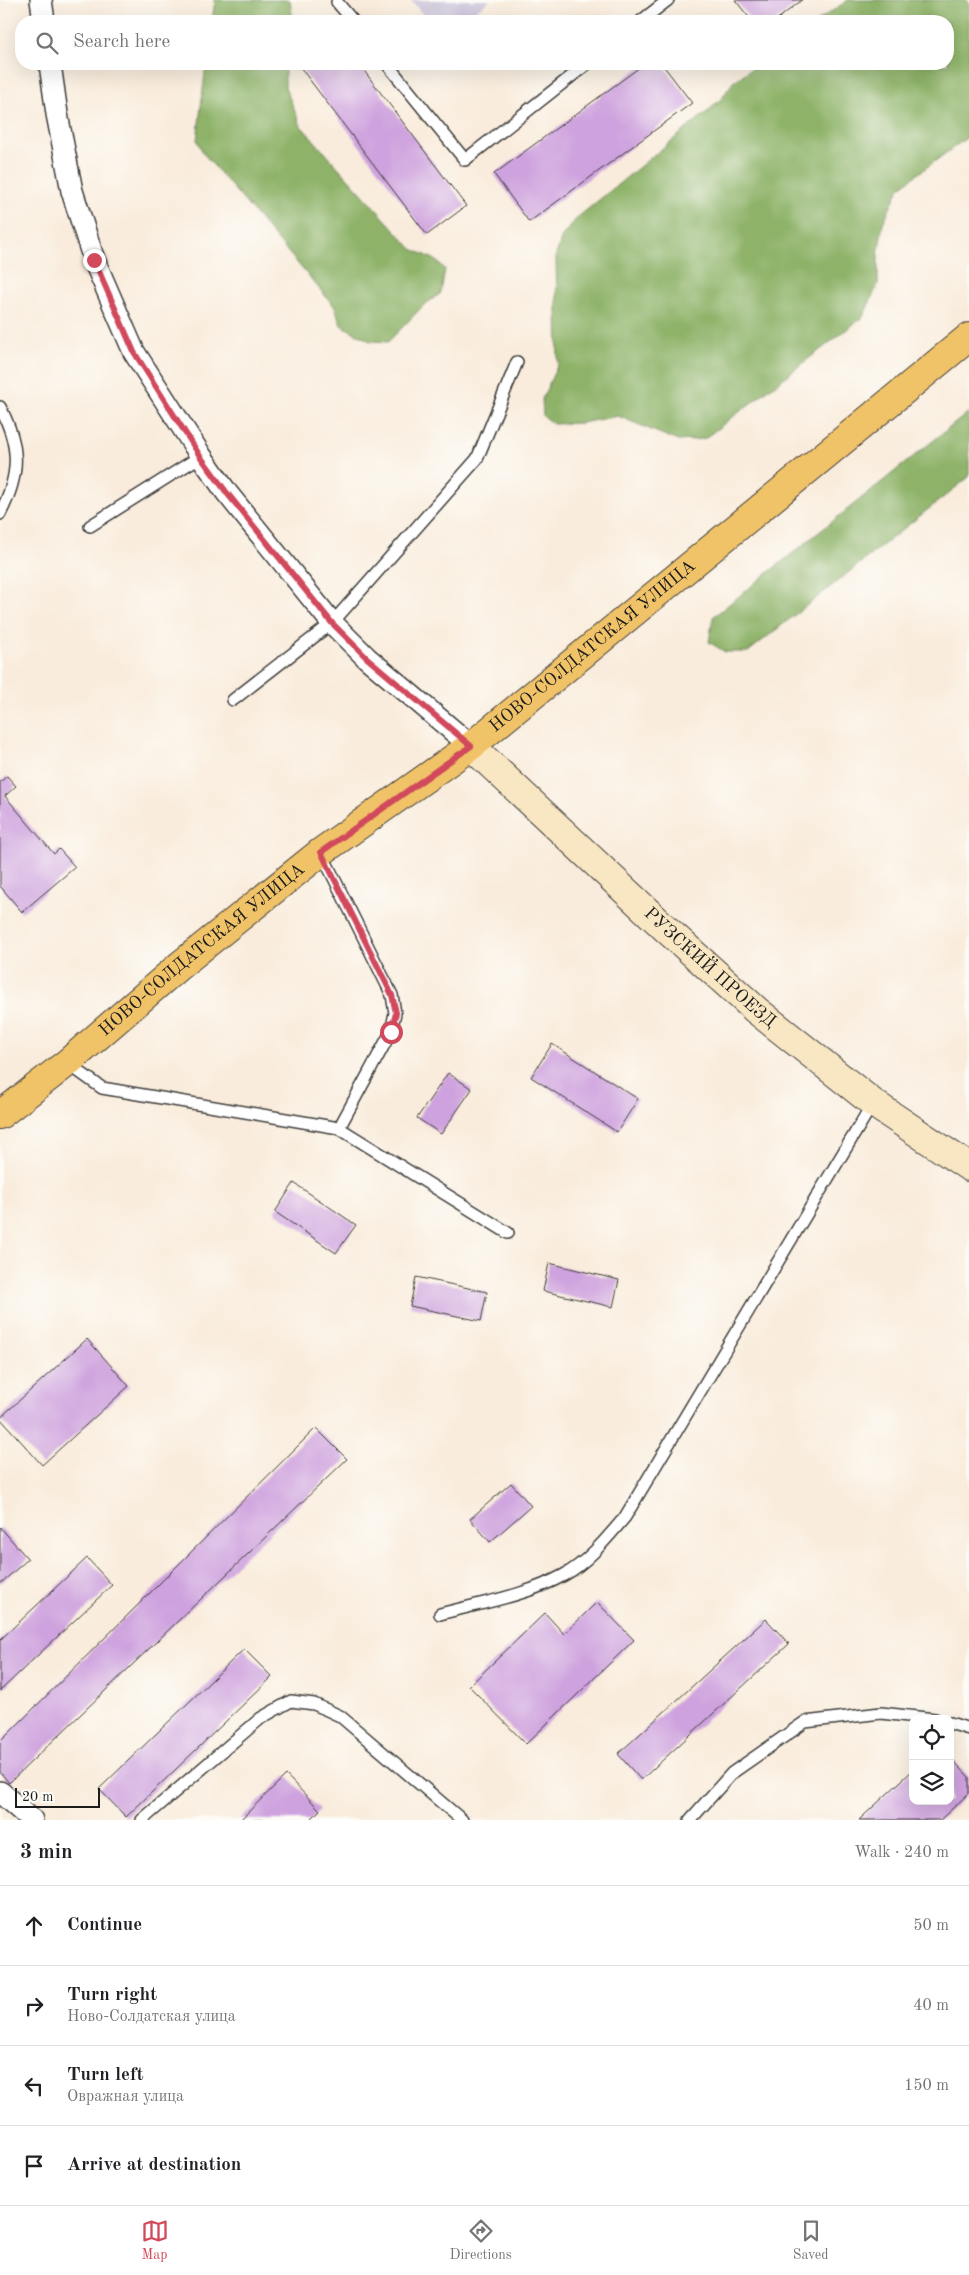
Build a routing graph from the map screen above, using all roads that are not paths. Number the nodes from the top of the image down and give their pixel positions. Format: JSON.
{"nodes":[{"id":1,"x":42,"y":0,"type":"edge"},
{"id":2,"x":668,"y":0,"type":"edge"},
{"id":3,"x":337,"y":2,"type":"dead end"},
{"id":4,"x":43,"y":15,"type":"edge"},
{"id":5,"x":348,"y":15,"type":"edge"},
{"id":6,"x":648,"y":15,"type":"edge"},
{"id":7,"x":51,"y":70,"type":"edge"},
{"id":8,"x":392,"y":70,"type":"edge"},
{"id":9,"x":579,"y":70,"type":"edge"},
{"id":10,"x":969,"y":337,"type":"edge"},
{"id":11,"x":517,"y":362,"type":"dead end"},
{"id":12,"x":0,"y":407,"type":"edge"},
{"id":13,"x":200,"y":456,"type":"junction"},
{"id":14,"x":0,"y":514,"type":"edge"},
{"id":15,"x":90,"y":526,"type":"dead end"},
{"id":16,"x":332,"y":623,"type":"junction"},
{"id":17,"x":233,"y":700,"type":"dead end"},
{"id":18,"x":471,"y":746,"type":"junction"},
{"id":19,"x":321,"y":852,"type":"junction"},
{"id":20,"x":67,"y":1063,"type":"junction"},
{"id":21,"x":874,"y":1104,"type":"junction"},
{"id":22,"x":0,"y":1115,"type":"edge"},
{"id":23,"x":339,"y":1128,"type":"junction"},
{"id":24,"x":969,"y":1167,"type":"edge"},
{"id":25,"x":508,"y":1233,"type":"dead end"},
{"id":26,"x":440,"y":1614,"type":"dead end"},
{"id":27,"x":909,"y":1716,"type":"edge"},
{"id":28,"x":954,"y":1724,"type":"edge"},
{"id":29,"x":969,"y":1729,"type":"edge"},
{"id":30,"x":0,"y":1792,"type":"edge"},
{"id":31,"x":32,"y":1820,"type":"edge"},
{"id":32,"x":142,"y":1820,"type":"edge"},
{"id":33,"x":462,"y":1820,"type":"edge"},
{"id":34,"x":690,"y":1820,"type":"edge"}],
"edges":[{"from":1,"to":4,"type":"street"},
{"from":2,"to":6,"type":"lane"},
{"from":3,"to":5,"type":"lane"},
{"from":7,"to":13,"type":"street"},
{"from":8,"to":9,"type":"lane"},
{"from":10,"to":18,"type":"main road","name":"НОВО-СОЛДАТСКАЯ УЛИЦА"},
{"from":11,"to":16,"type":"lane"},
{"from":12,"to":14,"type":"lane"},
{"from":13,"to":15,"type":"lane"},
{"from":13,"to":16,"type":"street"},
{"from":16,"to":17,"type":"lane"},
{"from":16,"to":18,"type":"street"},
{"from":18,"to":19,"type":"main road","name":"НОВО-СОЛДАТСКАЯ УЛИЦА"},
{"from":18,"to":21,"type":"street","name":"РУЗСКИЙ ПРОЕЗД"},
{"from":19,"to":20,"type":"main road","name":"НОВО-СОЛДАТСКАЯ УЛИЦА"},
{"from":19,"to":23,"type":"lane"},
{"from":20,"to":22,"type":"main road","name":"НОВО-СОЛДАТСКАЯ УЛИЦА"},
{"from":20,"to":23,"type":"lane"},
{"from":21,"to":24,"type":"street","name":"РУЗСКИЙ ПРОЕЗД"},
{"from":21,"to":26,"type":"lane"},
{"from":23,"to":25,"type":"lane"},
{"from":27,"to":34,"type":"lane"},
{"from":28,"to":29,"type":"lane"},
{"from":30,"to":31,"type":"street"},
{"from":32,"to":33,"type":"lane"}]}
